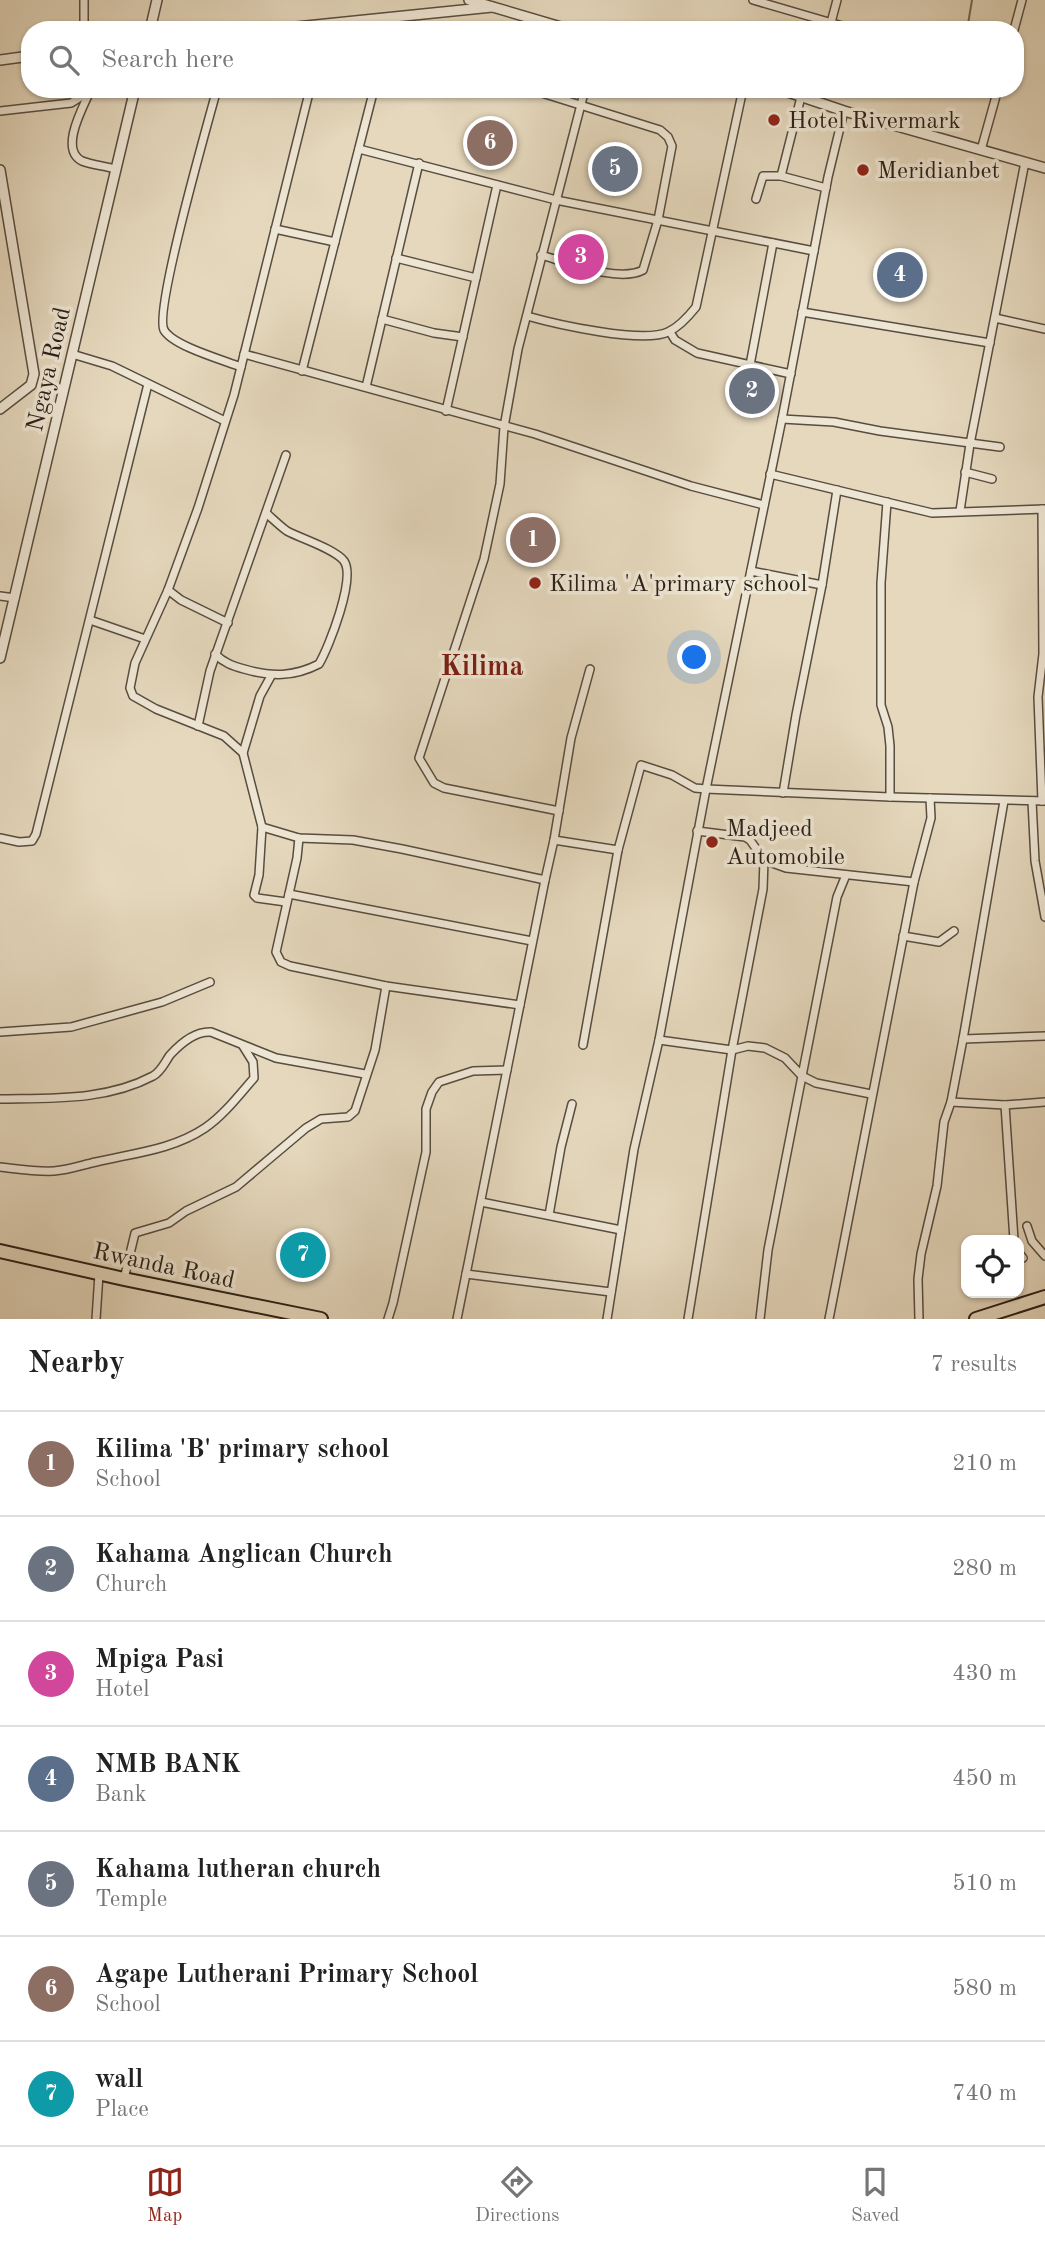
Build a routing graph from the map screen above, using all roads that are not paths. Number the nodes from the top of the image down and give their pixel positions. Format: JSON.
{"nodes":[{"id":1,"x":84,"y":0,"type":"edge"},
{"id":2,"x":157,"y":0,"type":"edge"},
{"id":3,"x":469,"y":0,"type":"edge"},
{"id":4,"x":753,"y":0,"type":"edge"},
{"id":5,"x":837,"y":0,"type":"edge"},
{"id":6,"x":1023,"y":0,"type":"edge"},
{"id":7,"x":497,"y":5,"type":"edge"},
{"id":8,"x":391,"y":16,"type":"junction"},
{"id":9,"x":84,"y":21,"type":"edge"},
{"id":10,"x":152,"y":21,"type":"edge"},
{"id":11,"x":361,"y":21,"type":"edge"},
{"id":12,"x":390,"y":21,"type":"edge"},
{"id":13,"x":544,"y":21,"type":"edge"},
{"id":14,"x":815,"y":21,"type":"edge"},
{"id":15,"x":831,"y":21,"type":"edge"},
{"id":16,"x":1017,"y":21,"type":"edge"},
{"id":17,"x":21,"y":57,"type":"edge"},
{"id":18,"x":0,"y":60,"type":"edge"},
{"id":19,"x":79,"y":98,"type":"edge"},
{"id":20,"x":87,"y":98,"type":"edge"},
{"id":21,"x":133,"y":98,"type":"edge"},
{"id":22,"x":215,"y":98,"type":"edge"},
{"id":23,"x":308,"y":98,"type":"edge"},
{"id":24,"x":372,"y":98,"type":"edge"},
{"id":25,"x":560,"y":98,"type":"edge"},
{"id":26,"x":583,"y":98,"type":"edge"},
{"id":27,"x":741,"y":98,"type":"edge"},
{"id":28,"x":806,"y":98,"type":"joint"},
{"id":29,"x":995,"y":98,"type":"edge"},
{"id":30,"x":581,"y":104,"type":"junction"},
{"id":31,"x":0,"y":111,"type":"edge"},
{"id":32,"x":844,"y":111,"type":"junction"},
{"id":33,"x":359,"y":149,"type":"junction"},
{"id":34,"x":981,"y":150,"type":"junction"},
{"id":35,"x":1025,"y":162,"type":"junction"},
{"id":36,"x":419,"y":163,"type":"junction"},
{"id":37,"x":1045,"y":168,"type":"edge"},
{"id":38,"x":115,"y":169,"type":"junction"},
{"id":39,"x":0,"y":170,"type":"edge"},
{"id":40,"x":781,"y":176,"type":"junction"},
{"id":41,"x":497,"y":185,"type":"junction"},
{"id":42,"x":826,"y":188,"type":"junction"},
{"id":43,"x":756,"y":199,"type":"dead end"},
{"id":44,"x":556,"y":200,"type":"junction"},
{"id":45,"x":658,"y":220,"type":"junction"},
{"id":46,"x":275,"y":229,"type":"junction"},
{"id":47,"x":713,"y":230,"type":"junction"},
{"id":48,"x":335,"y":242,"type":"junction"},
{"id":49,"x":773,"y":243,"type":"junction"},
{"id":50,"x":814,"y":251,"type":"junction"},
{"id":51,"x":541,"y":255,"type":"junction"},
{"id":52,"x":396,"y":258,"type":"junction"},
{"id":53,"x":476,"y":278,"type":"junction"},
{"id":54,"x":803,"y":312,"type":"junction"},
{"id":55,"x":527,"y":316,"type":"junction"},
{"id":56,"x":995,"y":318,"type":"junction"},
{"id":57,"x":382,"y":319,"type":"junction"},
{"id":58,"x":1045,"y":329,"type":"edge"},
{"id":59,"x":670,"y":332,"type":"junction"},
{"id":60,"x":463,"y":337,"type":"junction"},
{"id":61,"x":990,"y":343,"type":"junction"},
{"id":62,"x":72,"y":354,"type":"junction"},
{"id":63,"x":244,"y":354,"type":"junction"},
{"id":64,"x":750,"y":365,"type":"junction"},
{"id":65,"x":241,"y":367,"type":"junction"},
{"id":66,"x":302,"y":371,"type":"junction"},
{"id":67,"x":790,"y":374,"type":"junction"},
{"id":68,"x":148,"y":384,"type":"junction"},
{"id":69,"x":366,"y":387,"type":"junction"},
{"id":70,"x":0,"y":409,"type":"edge"},
{"id":71,"x":446,"y":411,"type":"junction"},
{"id":72,"x":782,"y":419,"type":"junction"},
{"id":73,"x":225,"y":421,"type":"junction"},
{"id":74,"x":504,"y":427,"type":"junction"},
{"id":75,"x":970,"y":444,"type":"junction"},
{"id":76,"x":1000,"y":447,"type":"dead end"},
{"id":77,"x":286,"y":455,"type":"dead end"},
{"id":78,"x":965,"y":472,"type":"junction"},
{"id":79,"x":770,"y":474,"type":"junction"},
{"id":80,"x":992,"y":479,"type":"dead end"},
{"id":81,"x":837,"y":490,"type":"junction"},
{"id":82,"x":887,"y":502,"type":"junction"},
{"id":83,"x":764,"y":505,"type":"junction"},
{"id":84,"x":1044,"y":509,"type":"edge"},
{"id":85,"x":960,"y":511,"type":"junction"},
{"id":86,"x":266,"y":513,"type":"junction"},
{"id":87,"x":751,"y":571,"type":"junction"},
{"id":88,"x":822,"y":585,"type":"junction"},
{"id":89,"x":167,"y":590,"type":"junction"},
{"id":90,"x":0,"y":596,"type":"edge"},
{"id":91,"x":15,"y":598,"type":"junction"},
{"id":92,"x":90,"y":620,"type":"junction"},
{"id":93,"x":228,"y":622,"type":"junction"},
{"id":94,"x":145,"y":639,"type":"junction"},
{"id":95,"x":215,"y":654,"type":"junction"},
{"id":96,"x":0,"y":659,"type":"edge"},
{"id":97,"x":590,"y":669,"type":"dead end"},
{"id":98,"x":271,"y":676,"type":"junction"},
{"id":99,"x":198,"y":726,"type":"junction"},
{"id":100,"x":243,"y":753,"type":"junction"},
{"id":101,"x":706,"y":789,"type":"junction"},
{"id":102,"x":783,"y":793,"type":"junction"},
{"id":103,"x":890,"y":797,"type":"junction"},
{"id":104,"x":930,"y":798,"type":"junction"},
{"id":105,"x":1004,"y":801,"type":"junction"},
{"id":106,"x":1032,"y":801,"type":"junction"},
{"id":107,"x":1044,"y":801,"type":"edge"},
{"id":108,"x":559,"y":811,"type":"junction"},
{"id":109,"x":262,"y":827,"type":"junction"},
{"id":110,"x":697,"y":831,"type":"junction"},
{"id":111,"x":0,"y":838,"type":"edge"},
{"id":112,"x":299,"y":838,"type":"junction"},
{"id":113,"x":554,"y":840,"type":"junction"},
{"id":114,"x":618,"y":850,"type":"junction"},
{"id":115,"x":764,"y":860,"type":"junction"},
{"id":116,"x":846,"y":875,"type":"junction"},
{"id":117,"x":545,"y":880,"type":"junction"},
{"id":118,"x":914,"y":882,"type":"junction"},
{"id":119,"x":289,"y":894,"type":"junction"},
{"id":120,"x":286,"y":902,"type":"junction"},
{"id":121,"x":1045,"y":917,"type":"edge"},
{"id":122,"x":954,"y":930,"type":"dead end"},
{"id":123,"x":903,"y":936,"type":"junction"},
{"id":124,"x":532,"y":941,"type":"junction"},
{"id":125,"x":210,"y":982,"type":"dead end"},
{"id":126,"x":386,"y":986,"type":"junction"},
{"id":127,"x":520,"y":1005,"type":"junction"},
{"id":128,"x":0,"y":1032,"type":"edge"},
{"id":129,"x":1045,"y":1036,"type":"edge"},
{"id":130,"x":963,"y":1039,"type":"junction"},
{"id":131,"x":659,"y":1040,"type":"junction"},
{"id":132,"x":583,"y":1045,"type":"dead end"},
{"id":133,"x":243,"y":1046,"type":"junction"},
{"id":134,"x":732,"y":1050,"type":"junction"},
{"id":135,"x":507,"y":1070,"type":"junction"},
{"id":136,"x":365,"y":1074,"type":"junction"},
{"id":137,"x":802,"y":1076,"type":"junction"},
{"id":138,"x":871,"y":1094,"type":"junction"},
{"id":139,"x":0,"y":1099,"type":"edge"},
{"id":140,"x":951,"y":1102,"type":"junction"},
{"id":141,"x":1045,"y":1102,"type":"edge"},
{"id":142,"x":572,"y":1104,"type":"dead end"},
{"id":143,"x":1005,"y":1105,"type":"junction"},
{"id":144,"x":0,"y":1167,"type":"edge"},
{"id":145,"x":481,"y":1202,"type":"junction"},
{"id":146,"x":548,"y":1215,"type":"junction"},
{"id":147,"x":1027,"y":1226,"type":"dead end"},
{"id":148,"x":621,"y":1230,"type":"junction"},
{"id":149,"x":1014,"y":1235,"type":"edge"},
{"id":150,"x":0,"y":1251,"type":"edge"},
{"id":151,"x":1045,"y":1256,"type":"edge"},
{"id":152,"x":99,"y":1274,"type":"junction"},
{"id":153,"x":466,"y":1274,"type":"junction"},
{"id":154,"x":124,"y":1279,"type":"junction"},
{"id":155,"x":611,"y":1292,"type":"junction"},
{"id":156,"x":1045,"y":1297,"type":"edge"},
{"id":157,"x":96,"y":1319,"type":"edge"},
{"id":158,"x":321,"y":1319,"type":"edge"},
{"id":159,"x":388,"y":1319,"type":"edge"},
{"id":160,"x":457,"y":1319,"type":"edge"},
{"id":161,"x":607,"y":1319,"type":"edge"},
{"id":162,"x":688,"y":1319,"type":"edge"},
{"id":163,"x":760,"y":1319,"type":"edge"},
{"id":164,"x":829,"y":1319,"type":"edge"},
{"id":165,"x":919,"y":1319,"type":"edge"},
{"id":166,"x":975,"y":1319,"type":"edge"}],
"edges":[{"from":1,"to":9,"type":"street"},
{"from":2,"to":10,"type":"street"},
{"from":3,"to":7,"type":"street"},
{"from":4,"to":14,"type":"street"},
{"from":5,"to":15,"type":"street"},
{"from":6,"to":16,"type":"street"},
{"from":7,"to":8,"type":"street"},
{"from":7,"to":13,"type":"street"},
{"from":8,"to":11,"type":"street"},
{"from":8,"to":12,"type":"street"},
{"from":17,"to":18,"type":"street"},
{"from":19,"to":31,"type":"street"},
{"from":20,"to":38,"type":"street"},
{"from":21,"to":38,"type":"street","name":"Ngaya Road"},
{"from":22,"to":65,"type":"street"},
{"from":23,"to":46,"type":"street"},
{"from":24,"to":33,"type":"street"},
{"from":25,"to":30,"type":"street"},
{"from":26,"to":30,"type":"street"},
{"from":27,"to":47,"type":"street"},
{"from":28,"to":32,"type":"street"},
{"from":28,"to":40,"type":"street"},
{"from":29,"to":34,"type":"street"},
{"from":30,"to":44,"type":"street"},
{"from":30,"to":45,"type":"street"},
{"from":32,"to":34,"type":"street"},
{"from":32,"to":42,"type":"street"},
{"from":33,"to":36,"type":"street"},
{"from":33,"to":48,"type":"street"},
{"from":34,"to":35,"type":"street"},
{"from":35,"to":37,"type":"street"},
{"from":35,"to":56,"type":"street"},
{"from":36,"to":41,"type":"street"},
{"from":36,"to":52,"type":"street"},
{"from":38,"to":62,"type":"street","name":"Ngaya Road"},
{"from":39,"to":70,"type":"street"},
{"from":40,"to":42,"type":"street"},
{"from":40,"to":43,"type":"street"},
{"from":41,"to":44,"type":"street"},
{"from":41,"to":53,"type":"street"},
{"from":42,"to":50,"type":"street"},
{"from":44,"to":45,"type":"street"},
{"from":44,"to":51,"type":"street"},
{"from":45,"to":47,"type":"street"},
{"from":45,"to":51,"type":"street"},
{"from":46,"to":48,"type":"street"},
{"from":46,"to":63,"type":"street"},
{"from":47,"to":49,"type":"street"},
{"from":47,"to":59,"type":"street"},
{"from":48,"to":66,"type":"street"},
{"from":49,"to":50,"type":"street"},
{"from":49,"to":64,"type":"street"},
{"from":50,"to":54,"type":"street"},
{"from":51,"to":55,"type":"street"},
{"from":52,"to":53,"type":"street"},
{"from":52,"to":57,"type":"street"},
{"from":53,"to":60,"type":"street"},
{"from":54,"to":61,"type":"street"},
{"from":54,"to":67,"type":"street"},
{"from":55,"to":59,"type":"street"},
{"from":55,"to":74,"type":"street"},
{"from":56,"to":58,"type":"street"},
{"from":56,"to":61,"type":"street"},
{"from":57,"to":60,"type":"street"},
{"from":57,"to":69,"type":"street"},
{"from":59,"to":64,"type":"street"},
{"from":60,"to":71,"type":"street"},
{"from":61,"to":75,"type":"street"},
{"from":62,"to":68,"type":"street"},
{"from":62,"to":91,"type":"street","name":"Ngaya Road"},
{"from":63,"to":65,"type":"street"},
{"from":63,"to":66,"type":"street"},
{"from":64,"to":67,"type":"street"},
{"from":65,"to":73,"type":"street"},
{"from":66,"to":69,"type":"street"},
{"from":67,"to":72,"type":"street"},
{"from":68,"to":73,"type":"street"},
{"from":68,"to":92,"type":"street"},
{"from":69,"to":71,"type":"street"},
{"from":71,"to":74,"type":"street"},
{"from":72,"to":75,"type":"street"},
{"from":72,"to":79,"type":"street"},
{"from":73,"to":89,"type":"street"},
{"from":74,"to":83,"type":"street"},
{"from":74,"to":108,"type":"street"},
{"from":75,"to":76,"type":"street"},
{"from":75,"to":78,"type":"street"},
{"from":77,"to":86,"type":"street"},
{"from":78,"to":80,"type":"street"},
{"from":78,"to":85,"type":"street"},
{"from":79,"to":81,"type":"street"},
{"from":79,"to":83,"type":"street"},
{"from":81,"to":82,"type":"street"},
{"from":81,"to":88,"type":"street"},
{"from":82,"to":85,"type":"street"},
{"from":82,"to":103,"type":"street"},
{"from":83,"to":87,"type":"street"},
{"from":84,"to":85,"type":"street"},
{"from":84,"to":107,"type":"street"},
{"from":86,"to":93,"type":"street"},
{"from":86,"to":98,"type":"street"},
{"from":87,"to":88,"type":"street"},
{"from":87,"to":101,"type":"street"},
{"from":88,"to":102,"type":"street"},
{"from":89,"to":93,"type":"street"},
{"from":89,"to":94,"type":"street"},
{"from":90,"to":91,"type":"street"},
{"from":91,"to":96,"type":"street","name":"Ngaya Road"},
{"from":92,"to":94,"type":"street"},
{"from":92,"to":111,"type":"street"},
{"from":93,"to":95,"type":"street"},
{"from":94,"to":99,"type":"street"},
{"from":95,"to":98,"type":"street"},
{"from":95,"to":99,"type":"street"},
{"from":97,"to":108,"type":"street"},
{"from":98,"to":100,"type":"street"},
{"from":99,"to":100,"type":"street"},
{"from":100,"to":109,"type":"street"},
{"from":101,"to":102,"type":"street"},
{"from":101,"to":110,"type":"street"},
{"from":101,"to":114,"type":"street"},
{"from":102,"to":103,"type":"street"},
{"from":103,"to":104,"type":"street"},
{"from":104,"to":105,"type":"street"},
{"from":104,"to":118,"type":"street"},
{"from":105,"to":106,"type":"street"},
{"from":105,"to":130,"type":"street"},
{"from":106,"to":107,"type":"street"},
{"from":106,"to":121,"type":"street"},
{"from":108,"to":113,"type":"street"},
{"from":109,"to":112,"type":"street"},
{"from":109,"to":120,"type":"street"},
{"from":110,"to":115,"type":"street"},
{"from":110,"to":131,"type":"street"},
{"from":112,"to":117,"type":"street"},
{"from":112,"to":119,"type":"street"},
{"from":113,"to":114,"type":"street"},
{"from":113,"to":117,"type":"street"},
{"from":114,"to":132,"type":"street"},
{"from":115,"to":116,"type":"street"},
{"from":115,"to":134,"type":"street"},
{"from":116,"to":118,"type":"street"},
{"from":116,"to":137,"type":"street"},
{"from":117,"to":124,"type":"street"},
{"from":118,"to":123,"type":"street"},
{"from":119,"to":120,"type":"street"},
{"from":119,"to":124,"type":"street"},
{"from":120,"to":126,"type":"street"},
{"from":122,"to":123,"type":"street"},
{"from":123,"to":138,"type":"street"},
{"from":124,"to":127,"type":"street"},
{"from":125,"to":128,"type":"street"},
{"from":126,"to":127,"type":"street"},
{"from":126,"to":136,"type":"street"},
{"from":127,"to":135,"type":"street"},
{"from":129,"to":130,"type":"street"},
{"from":130,"to":140,"type":"street"},
{"from":131,"to":134,"type":"street"},
{"from":131,"to":148,"type":"street"},
{"from":133,"to":136,"type":"street"},
{"from":133,"to":139,"type":"street"},
{"from":133,"to":144,"type":"street"},
{"from":134,"to":137,"type":"street"},
{"from":134,"to":162,"type":"street"},
{"from":135,"to":145,"type":"street"},
{"from":135,"to":159,"type":"street"},
{"from":136,"to":154,"type":"street"},
{"from":137,"to":138,"type":"street"},
{"from":137,"to":163,"type":"street"},
{"from":138,"to":164,"type":"street"},
{"from":140,"to":143,"type":"street"},
{"from":140,"to":165,"type":"street"},
{"from":141,"to":143,"type":"street"},
{"from":142,"to":146,"type":"street"},
{"from":143,"to":149,"type":"street"},
{"from":145,"to":146,"type":"street"},
{"from":145,"to":153,"type":"street"},
{"from":146,"to":148,"type":"street"},
{"from":147,"to":151,"type":"street"},
{"from":148,"to":155,"type":"street"},
{"from":150,"to":152,"type":"highway","name":"Rwanda Road"},
{"from":152,"to":154,"type":"highway","name":"Rwanda Road"},
{"from":152,"to":157,"type":"street"},
{"from":153,"to":155,"type":"street"},
{"from":153,"to":160,"type":"street"},
{"from":154,"to":158,"type":"highway","name":"Rwanda Road"},
{"from":155,"to":161,"type":"street"},
{"from":156,"to":166,"type":"highway"}]}
